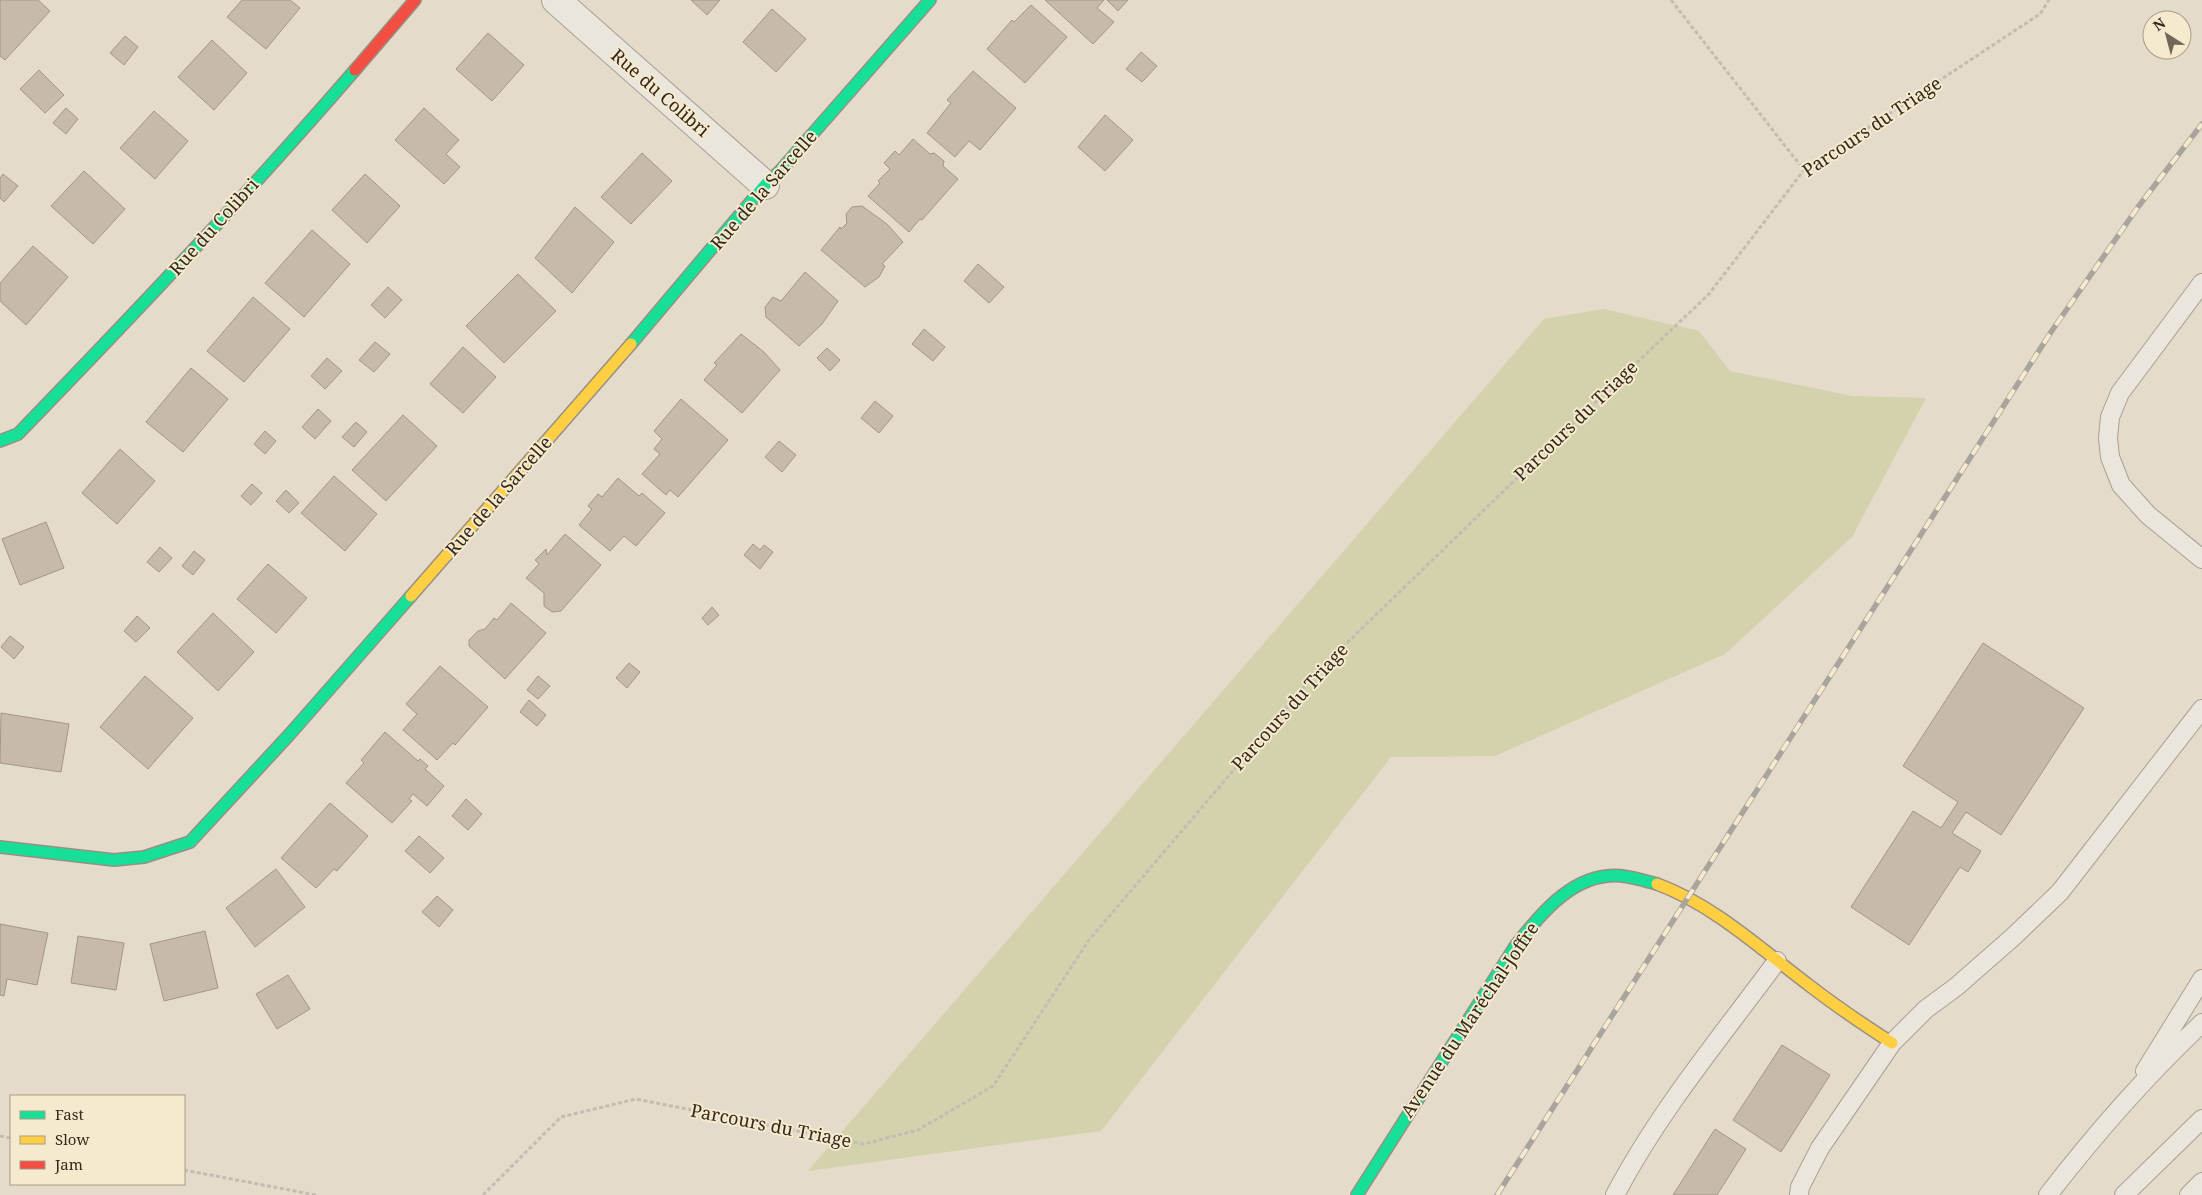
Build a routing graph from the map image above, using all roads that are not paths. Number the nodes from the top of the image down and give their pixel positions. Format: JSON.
{"nodes":[{"id":1,"x":415,"y":0,"type":"edge"},
{"id":2,"x":556,"y":0,"type":"edge"},
{"id":3,"x":930,"y":0,"type":"edge"},
{"id":4,"x":765,"y":185,"type":"junction"},
{"id":5,"x":2202,"y":283,"type":"edge"},
{"id":6,"x":0,"y":441,"type":"edge"},
{"id":7,"x":2202,"y":559,"type":"edge"},
{"id":8,"x":2202,"y":709,"type":"edge"},
{"id":9,"x":0,"y":847,"type":"edge"},
{"id":10,"x":1777,"y":961,"type":"junction"},
{"id":11,"x":2202,"y":979,"type":"edge"},
{"id":12,"x":2202,"y":1023,"type":"edge"},
{"id":13,"x":1892,"y":1043,"type":"junction"},
{"id":14,"x":2127,"y":1101,"type":"junction"},
{"id":15,"x":2202,"y":1119,"type":"edge"},
{"id":16,"x":2202,"y":1182,"type":"edge"},
{"id":17,"x":1356,"y":1195,"type":"edge"},
{"id":18,"x":1616,"y":1195,"type":"edge"},
{"id":19,"x":1799,"y":1195,"type":"edge"},
{"id":20,"x":2048,"y":1195,"type":"edge"},
{"id":21,"x":2124,"y":1195,"type":"edge"},
{"id":22,"x":2189,"y":1195,"type":"edge"}],
"edges":[{"from":1,"to":6,"type":"street","name":"Rue du Colibri"},
{"from":2,"to":4,"type":"street","name":"Rue du Colibri"},
{"from":3,"to":4,"type":"street","name":"Rue de la Sarcelle"},
{"from":4,"to":9,"type":"street","name":"Rue de la Sarcelle"},
{"from":5,"to":7,"type":"lane"},
{"from":8,"to":13,"type":"lane"},
{"from":10,"to":13,"type":"street","name":"Avenue du Maréchal-Joffre"},
{"from":10,"to":17,"type":"street","name":"Avenue du Maréchal-Joffre"},
{"from":10,"to":18,"type":"lane"},
{"from":11,"to":14,"type":"lane"},
{"from":12,"to":14,"type":"lane"},
{"from":13,"to":19,"type":"lane"},
{"from":14,"to":20,"type":"lane"},
{"from":15,"to":21,"type":"lane"},
{"from":16,"to":22,"type":"lane"}]}
